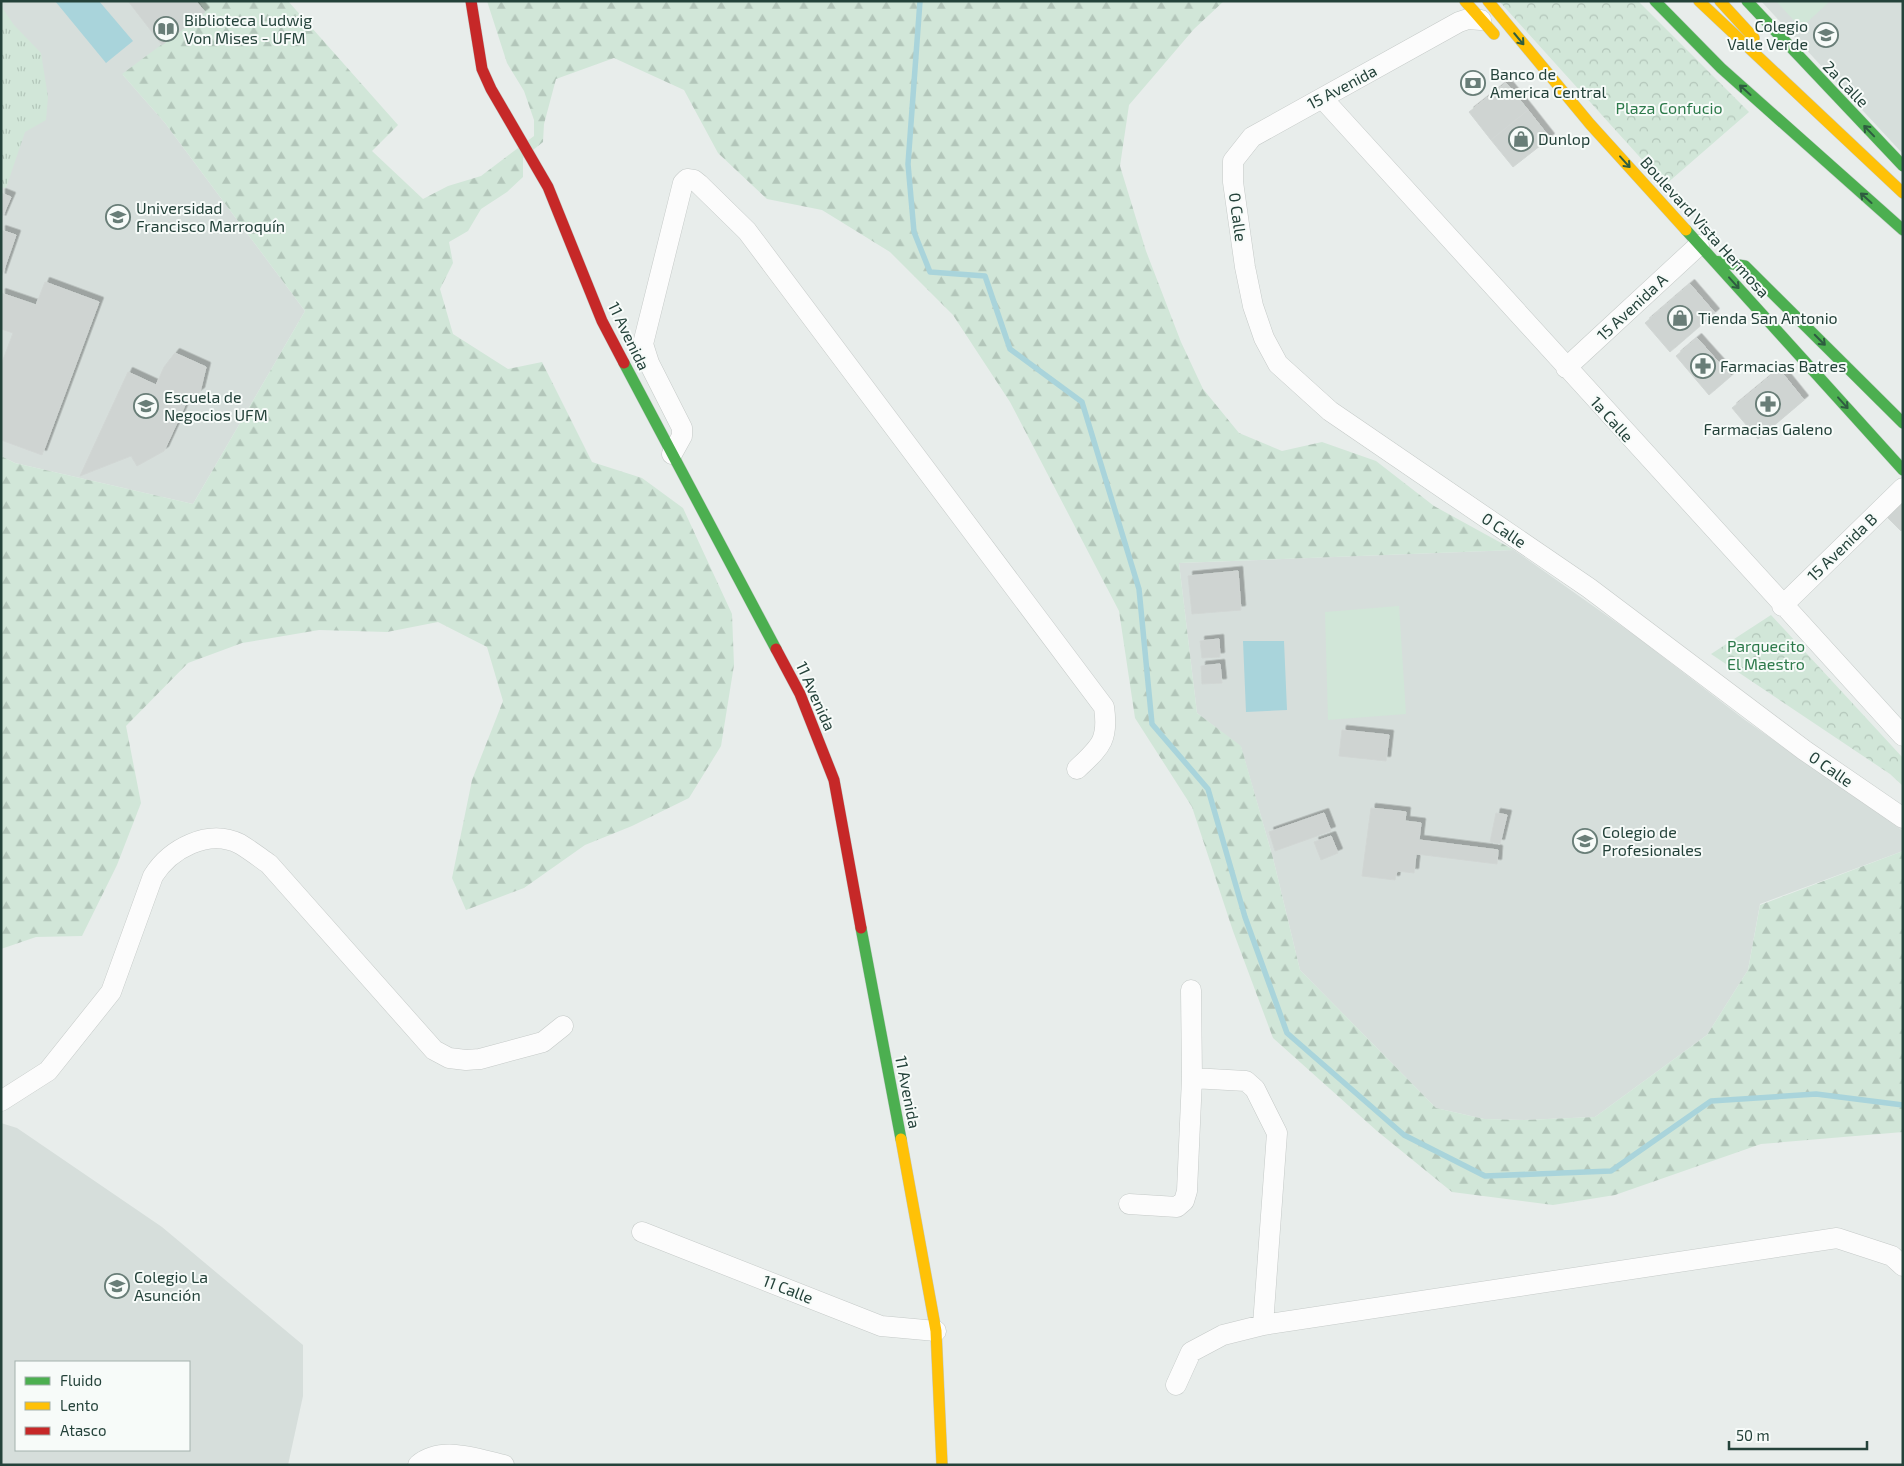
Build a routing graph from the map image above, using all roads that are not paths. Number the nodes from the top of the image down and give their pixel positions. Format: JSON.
{"nodes":[{"id":1,"x":471,"y":1,"type":"edge"},
{"id":2,"x":1465,"y":1,"type":"edge"},
{"id":3,"x":1488,"y":1,"type":"edge"},
{"id":4,"x":1655,"y":1,"type":"edge"},
{"id":5,"x":1700,"y":1,"type":"edge"},
{"id":6,"x":1720,"y":1,"type":"edge"},
{"id":7,"x":1747,"y":1,"type":"edge"},
{"id":8,"x":1481,"y":20,"type":"junction"},
{"id":9,"x":1459,"y":22,"type":"junction"},
{"id":10,"x":1500,"y":41,"type":"dead end"},
{"id":11,"x":1532,"y":73,"type":"dead end"},
{"id":12,"x":1568,"y":97,"type":"junction"},
{"id":13,"x":1323,"y":99,"type":"junction"},
{"id":14,"x":1811,"y":105,"type":"junction"},
{"id":15,"x":1233,"y":161,"type":"joint"},
{"id":16,"x":1903,"y":166,"type":"edge"},
{"id":17,"x":1903,"y":193,"type":"edge"},
{"id":18,"x":1903,"y":230,"type":"edge"},
{"id":19,"x":1699,"y":245,"type":"junction"},
{"id":20,"x":1714,"y":261,"type":"junction"},
{"id":21,"x":1566,"y":368,"type":"junction"},
{"id":22,"x":1903,"y":422,"type":"edge"},
{"id":23,"x":672,"y":454,"type":"junction"},
{"id":24,"x":1903,"y":470,"type":"edge"},
{"id":25,"x":1903,"y":488,"type":"edge"},
{"id":26,"x":1782,"y":606,"type":"junction"},
{"id":27,"x":1903,"y":736,"type":"edge"},
{"id":28,"x":1077,"y":768,"type":"dead end"},
{"id":29,"x":1903,"y":818,"type":"edge"},
{"id":30,"x":1191,"y":990,"type":"dead end"},
{"id":31,"x":563,"y":1026,"type":"dead end"},
{"id":32,"x":1192,"y":1078,"type":"junction"},
{"id":33,"x":1,"y":1101,"type":"edge"},
{"id":34,"x":1129,"y":1204,"type":"dead end"},
{"id":35,"x":642,"y":1232,"type":"dead end"},
{"id":36,"x":1897,"y":1261,"type":"edge"},
{"id":37,"x":1263,"y":1325,"type":"junction"},
{"id":38,"x":936,"y":1331,"type":"junction"},
{"id":39,"x":1176,"y":1385,"type":"dead end"},
{"id":40,"x":422,"y":1462,"type":"edge"},
{"id":41,"x":504,"y":1465,"type":"edge"},
{"id":42,"x":942,"y":1465,"type":"edge"}],
"edges":[{"from":1,"to":23,"type":"street","name":"11 Avenida"},
{"from":2,"to":8,"type":"street"},
{"from":2,"to":9,"type":"street"},
{"from":3,"to":12,"type":"street","name":"Boulevard Vista Hermosa","one_way":true},
{"from":18,"to":4,"type":"street","one_way":true},
{"from":5,"to":14,"type":"street"},
{"from":6,"to":14,"type":"street"},
{"from":16,"to":7,"type":"street","name":"2a Calle","one_way":true},
{"from":8,"to":9,"type":"street","name":"15 Avenida"},
{"from":8,"to":10,"type":"street"},
{"from":9,"to":13,"type":"street","name":"15 Avenida"},
{"from":11,"to":12,"type":"street"},
{"from":12,"to":19,"type":"street","name":"Boulevard Vista Hermosa","one_way":true},
{"from":13,"to":15,"type":"street","name":"15 Avenida"},
{"from":13,"to":21,"type":"street","name":"1a Calle"},
{"from":14,"to":17,"type":"street"},
{"from":15,"to":29,"type":"street","name":"0 Calle"},
{"from":19,"to":20,"type":"street","name":"Boulevard Vista Hermosa"},
{"from":19,"to":21,"type":"street","name":"15 Avenida A"},
{"from":20,"to":22,"type":"street","one_way":true},
{"from":20,"to":24,"type":"street","name":"Boulevard Vista Hermosa","one_way":true},
{"from":21,"to":26,"type":"street","name":"1a Calle"},
{"from":23,"to":28,"type":"street"},
{"from":23,"to":38,"type":"street","name":"11 Avenida"},
{"from":25,"to":26,"type":"street","name":"15 Avenida B"},
{"from":26,"to":27,"type":"street","name":"1a Calle"},
{"from":30,"to":32,"type":"street"},
{"from":31,"to":33,"type":"street"},
{"from":32,"to":34,"type":"street"},
{"from":32,"to":37,"type":"street"},
{"from":35,"to":38,"type":"street","name":"11 Calle"},
{"from":36,"to":37,"type":"street"},
{"from":37,"to":39,"type":"street"},
{"from":38,"to":42,"type":"street","name":"11 Avenida"},
{"from":40,"to":41,"type":"street"}]}
